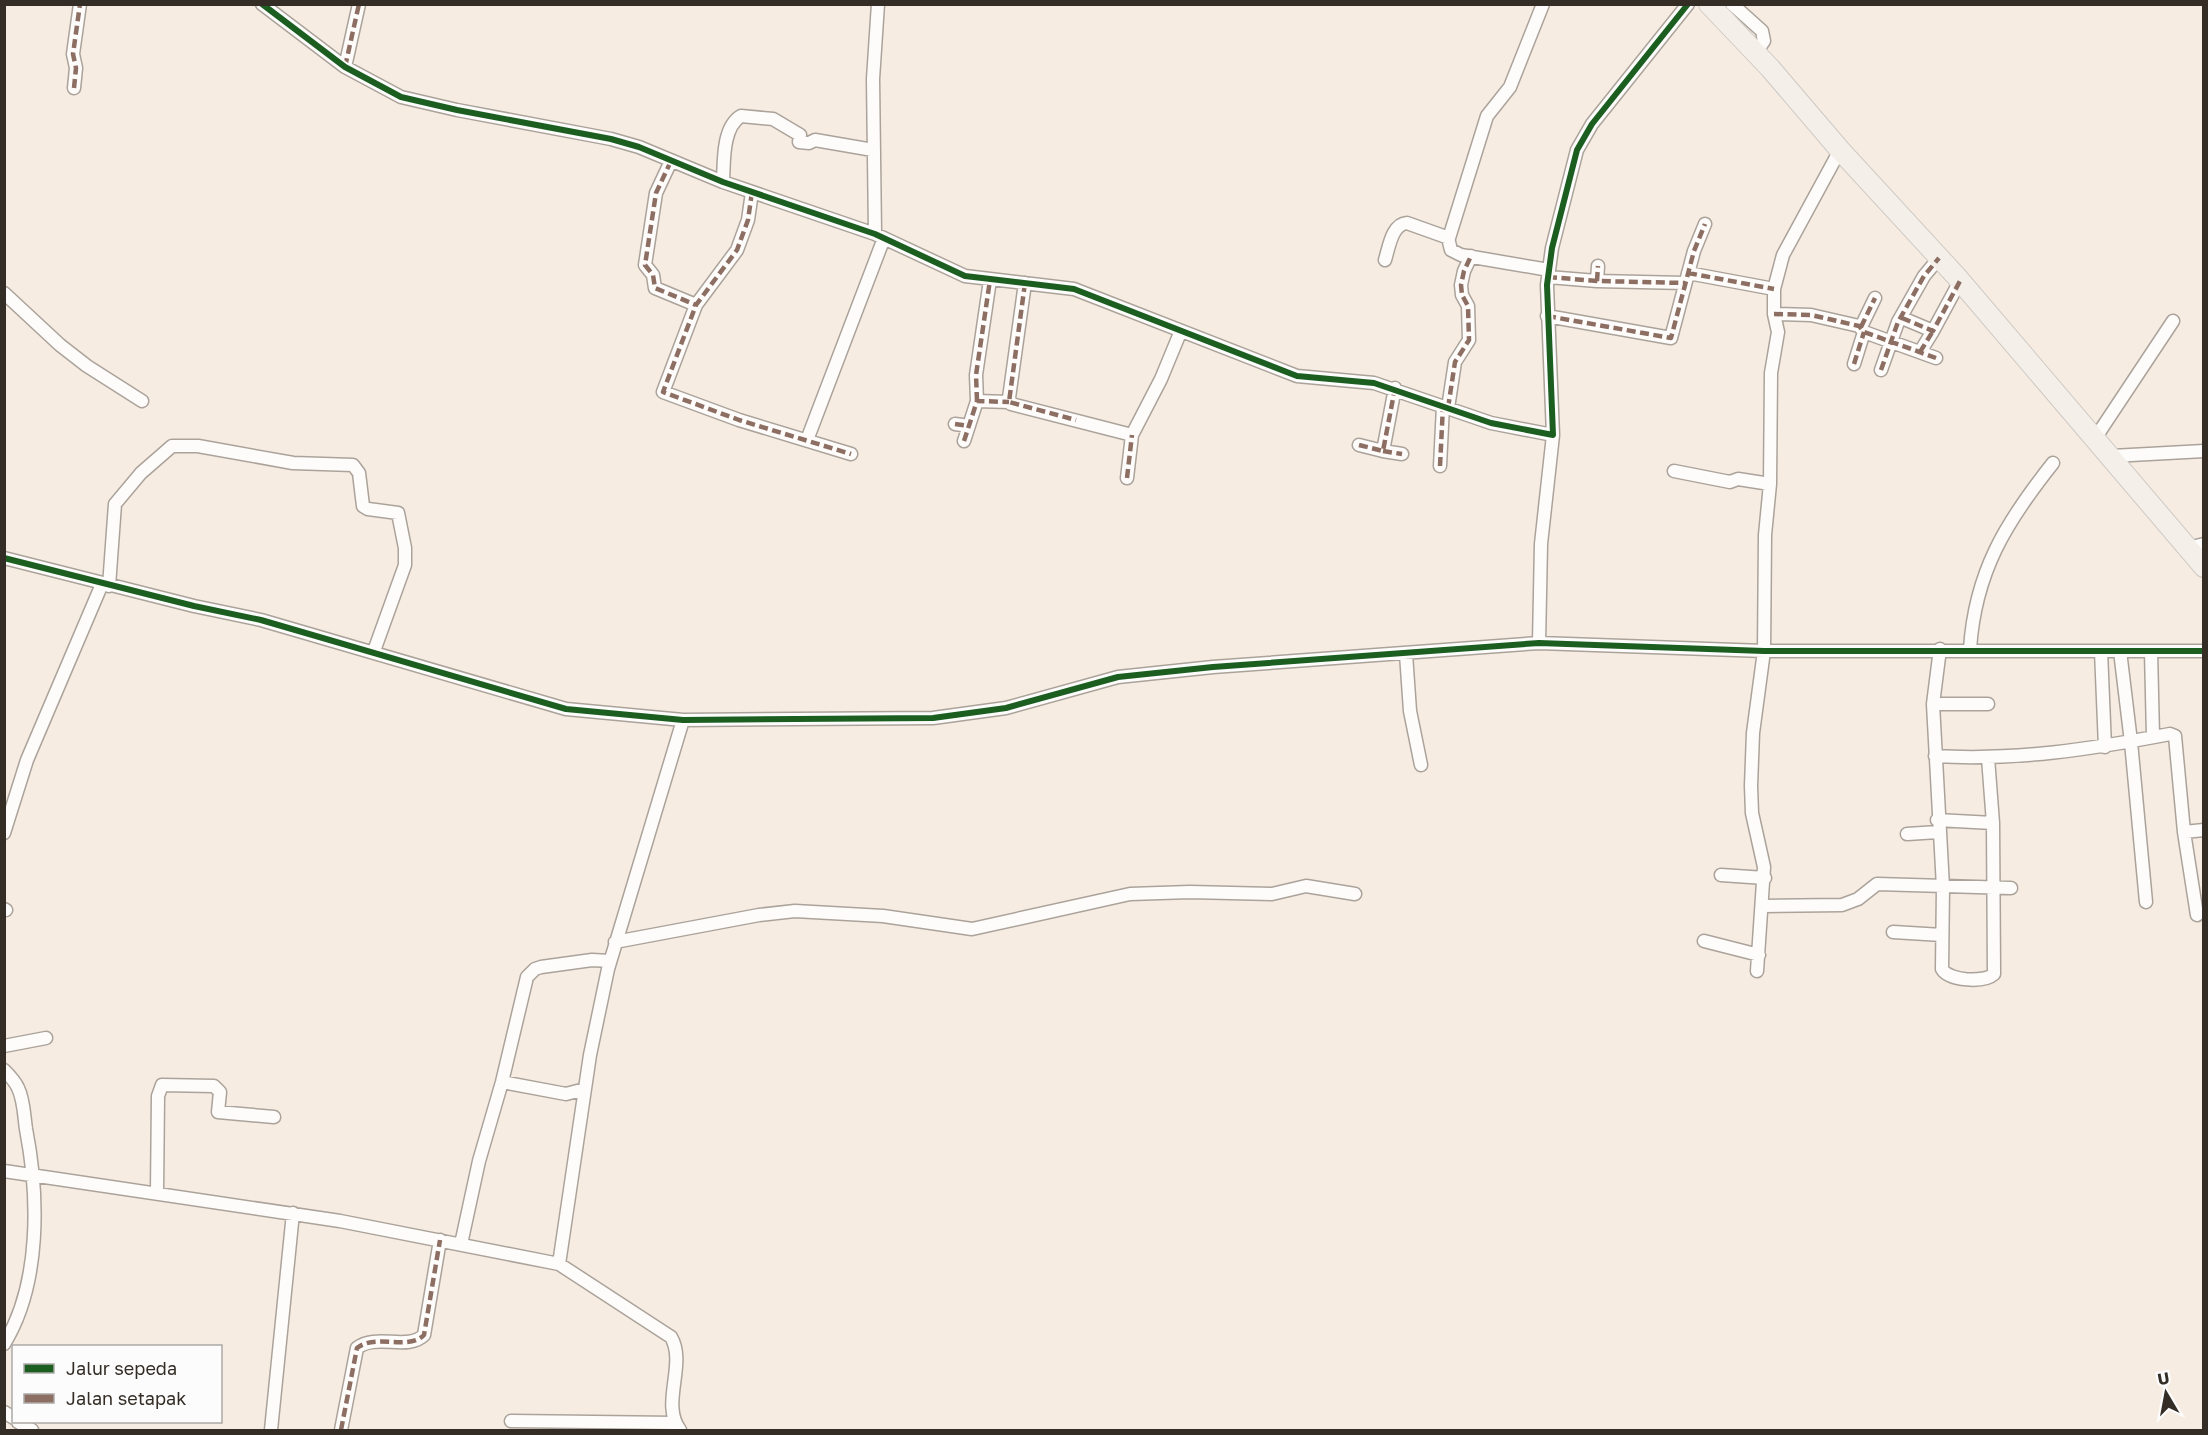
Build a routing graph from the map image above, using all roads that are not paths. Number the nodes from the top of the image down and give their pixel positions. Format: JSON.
{"nodes":[{"id":1,"x":80,"y":4,"type":"edge"},
{"id":2,"x":262,"y":4,"type":"edge"},
{"id":3,"x":359,"y":4,"type":"edge"},
{"id":4,"x":878,"y":4,"type":"edge"},
{"id":5,"x":1543,"y":4,"type":"edge"},
{"id":6,"x":1688,"y":4,"type":"edge"},
{"id":7,"x":1709,"y":4,"type":"edge"},
{"id":8,"x":1732,"y":4,"type":"edge"},
{"id":9,"x":1756,"y":52,"type":"junction"},
{"id":10,"x":345,"y":67,"type":"junction"},
{"id":11,"x":74,"y":88,"type":"dead end"},
{"id":12,"x":873,"y":150,"type":"junction"},
{"id":13,"x":1840,"y":150,"type":"junction"},
{"id":14,"x":671,"y":160,"type":"junction"},
{"id":15,"x":723,"y":182,"type":"junction"},
{"id":16,"x":752,"y":192,"type":"junction"},
{"id":17,"x":1705,"y":224,"type":"dead end"},
{"id":18,"x":880,"y":236,"type":"junction"},
{"id":19,"x":1448,"y":238,"type":"junction"},
{"id":20,"x":1471,"y":256,"type":"junction"},
{"id":21,"x":1939,"y":258,"type":"junction"},
{"id":22,"x":1384,"y":260,"type":"dead end"},
{"id":23,"x":1598,"y":266,"type":"dead end"},
{"id":24,"x":1549,"y":273,"type":"junction"},
{"id":25,"x":1687,"y":278,"type":"junction"},
{"id":26,"x":990,"y":280,"type":"junction"},
{"id":27,"x":1597,"y":281,"type":"junction"},
{"id":28,"x":1960,"y":281,"type":"junction"},
{"id":29,"x":1025,"y":283,"type":"junction"},
{"id":30,"x":1774,"y":289,"type":"junction"},
{"id":31,"x":4,"y":293,"type":"edge"},
{"id":32,"x":1875,"y":298,"type":"dead end"},
{"id":33,"x":696,"y":305,"type":"junction"},
{"id":34,"x":1774,"y":314,"type":"junction"},
{"id":35,"x":1547,"y":316,"type":"junction"},
{"id":36,"x":1902,"y":318,"type":"junction"},
{"id":37,"x":2173,"y":321,"type":"dead end"},
{"id":38,"x":1862,"y":329,"type":"junction"},
{"id":39,"x":1934,"y":331,"type":"junction"},
{"id":40,"x":1180,"y":333,"type":"junction"},
{"id":41,"x":1890,"y":341,"type":"junction"},
{"id":42,"x":1920,"y":352,"type":"junction"},
{"id":43,"x":1936,"y":357,"type":"dead end"},
{"id":44,"x":1854,"y":364,"type":"dead end"},
{"id":45,"x":1881,"y":370,"type":"dead end"},
{"id":46,"x":1395,"y":388,"type":"junction"},
{"id":47,"x":142,"y":401,"type":"dead end"},
{"id":48,"x":977,"y":401,"type":"junction"},
{"id":49,"x":1009,"y":402,"type":"junction"},
{"id":50,"x":1445,"y":407,"type":"junction"},
{"id":51,"x":955,"y":424,"type":"dead end"},
{"id":52,"x":969,"y":426,"type":"junction"},
{"id":53,"x":1132,"y":435,"type":"junction"},
{"id":54,"x":1553,"y":435,"type":"junction"},
{"id":55,"x":2096,"y":438,"type":"junction"},
{"id":56,"x":807,"y":440,"type":"junction"},
{"id":57,"x":964,"y":441,"type":"dead end"},
{"id":58,"x":1359,"y":445,"type":"dead end"},
{"id":59,"x":1383,"y":451,"type":"junction"},
{"id":60,"x":2204,"y":451,"type":"edge"},
{"id":61,"x":850,"y":454,"type":"dead end"},
{"id":62,"x":1402,"y":454,"type":"dead end"},
{"id":63,"x":2112,"y":456,"type":"junction"},
{"id":64,"x":2053,"y":463,"type":"dead end"},
{"id":65,"x":1440,"y":466,"type":"dead end"},
{"id":66,"x":1674,"y":471,"type":"dead end"},
{"id":67,"x":1127,"y":478,"type":"dead end"},
{"id":68,"x":1770,"y":484,"type":"junction"},
{"id":69,"x":2196,"y":546,"type":"edge"},
{"id":70,"x":4,"y":558,"type":"edge"},
{"id":71,"x":2204,"y":567,"type":"edge"},
{"id":72,"x":105,"y":585,"type":"junction"},
{"id":73,"x":1539,"y":644,"type":"junction"},
{"id":74,"x":1940,"y":649,"type":"junction"},
{"id":75,"x":1970,"y":650,"type":"junction"},
{"id":76,"x":374,"y":651,"type":"junction"},
{"id":77,"x":1764,"y":651,"type":"junction"},
{"id":78,"x":2102,"y":651,"type":"junction"},
{"id":79,"x":2120,"y":651,"type":"junction"},
{"id":80,"x":2151,"y":651,"type":"junction"},
{"id":81,"x":2204,"y":651,"type":"edge"},
{"id":82,"x":1406,"y":654,"type":"junction"},
{"id":83,"x":1933,"y":704,"type":"junction"},
{"id":84,"x":1988,"y":704,"type":"dead end"},
{"id":85,"x":683,"y":720,"type":"junction"},
{"id":86,"x":2153,"y":737,"type":"junction"},
{"id":87,"x":2131,"y":742,"type":"junction"},
{"id":88,"x":2105,"y":747,"type":"junction"},
{"id":89,"x":1935,"y":756,"type":"junction"},
{"id":90,"x":1988,"y":758,"type":"junction"},
{"id":91,"x":1421,"y":765,"type":"dead end"},
{"id":92,"x":1993,"y":823,"type":"junction"},
{"id":93,"x":1938,"y":826,"type":"junction"},
{"id":94,"x":2204,"y":830,"type":"edge"},
{"id":95,"x":2184,"y":832,"type":"junction"},
{"id":96,"x":4,"y":833,"type":"edge"},
{"id":97,"x":1907,"y":834,"type":"dead end"},
{"id":98,"x":1721,"y":875,"type":"dead end"},
{"id":99,"x":1765,"y":878,"type":"junction"},
{"id":100,"x":1943,"y":887,"type":"junction"},
{"id":101,"x":1993,"y":888,"type":"junction"},
{"id":102,"x":2011,"y":888,"type":"dead end"},
{"id":103,"x":1355,"y":894,"type":"dead end"},
{"id":104,"x":2146,"y":902,"type":"dead end"},
{"id":105,"x":1763,"y":906,"type":"junction"},
{"id":106,"x":2197,"y":915,"type":"dead end"},
{"id":107,"x":1893,"y":932,"type":"dead end"},
{"id":108,"x":1942,"y":935,"type":"junction"},
{"id":109,"x":1704,"y":941,"type":"dead end"},
{"id":110,"x":615,"y":942,"type":"junction"},
{"id":111,"x":1759,"y":955,"type":"junction"},
{"id":112,"x":610,"y":961,"type":"junction"},
{"id":113,"x":1757,"y":970,"type":"dead end"},
{"id":114,"x":46,"y":1038,"type":"dead end"},
{"id":115,"x":4,"y":1046,"type":"edge"},
{"id":116,"x":4,"y":1070,"type":"edge"},
{"id":117,"x":502,"y":1082,"type":"junction"},
{"id":118,"x":585,"y":1089,"type":"junction"},
{"id":119,"x":274,"y":1117,"type":"dead end"},
{"id":120,"x":4,"y":1171,"type":"edge"},
{"id":121,"x":35,"y":1175,"type":"junction"},
{"id":122,"x":157,"y":1192,"type":"junction"},
{"id":123,"x":293,"y":1213,"type":"junction"},
{"id":124,"x":440,"y":1240,"type":"junction"},
{"id":125,"x":461,"y":1244,"type":"junction"},
{"id":126,"x":559,"y":1264,"type":"junction"},
{"id":127,"x":4,"y":1344,"type":"edge"},
{"id":128,"x":511,"y":1421,"type":"dead end"},
{"id":129,"x":678,"y":1427,"type":"edge"},
{"id":130,"x":271,"y":1431,"type":"edge"},
{"id":131,"x":341,"y":1431,"type":"edge"}],
"edges":[{"from":1,"to":11,"type":"street"},
{"from":2,"to":10,"type":"street"},
{"from":3,"to":10,"type":"street"},
{"from":4,"to":12,"type":"street"},
{"from":5,"to":19,"type":"street"},
{"from":6,"to":24,"type":"street"},
{"from":7,"to":9,"type":"main road"},
{"from":8,"to":9,"type":"street"},
{"from":9,"to":13,"type":"main road"},
{"from":10,"to":14,"type":"street"},
{"from":12,"to":15,"type":"street"},
{"from":12,"to":18,"type":"street"},
{"from":13,"to":21,"type":"main road"},
{"from":13,"to":30,"type":"street"},
{"from":14,"to":15,"type":"street"},
{"from":14,"to":33,"type":"street"},
{"from":15,"to":16,"type":"street"},
{"from":16,"to":18,"type":"street"},
{"from":16,"to":33,"type":"street"},
{"from":17,"to":25,"type":"street"},
{"from":18,"to":26,"type":"street"},
{"from":18,"to":56,"type":"street"},
{"from":19,"to":20,"type":"street"},
{"from":19,"to":22,"type":"street"},
{"from":20,"to":24,"type":"street"},
{"from":20,"to":50,"type":"street"},
{"from":21,"to":28,"type":"main road"},
{"from":21,"to":36,"type":"street"},
{"from":23,"to":27,"type":"street"},
{"from":24,"to":27,"type":"street"},
{"from":24,"to":35,"type":"street"},
{"from":25,"to":27,"type":"street"},
{"from":25,"to":30,"type":"street"},
{"from":25,"to":35,"type":"street"},
{"from":26,"to":29,"type":"street"},
{"from":26,"to":48,"type":"street"},
{"from":28,"to":39,"type":"street"},
{"from":28,"to":55,"type":"main road"},
{"from":29,"to":40,"type":"street"},
{"from":29,"to":49,"type":"street"},
{"from":30,"to":34,"type":"street"},
{"from":31,"to":47,"type":"street"},
{"from":32,"to":38,"type":"street"},
{"from":33,"to":56,"type":"street"},
{"from":34,"to":38,"type":"street"},
{"from":34,"to":68,"type":"street"},
{"from":35,"to":54,"type":"street"},
{"from":36,"to":39,"type":"street"},
{"from":36,"to":41,"type":"street"},
{"from":37,"to":55,"type":"street"},
{"from":38,"to":41,"type":"street"},
{"from":38,"to":44,"type":"street"},
{"from":39,"to":42,"type":"street"},
{"from":40,"to":46,"type":"street"},
{"from":40,"to":53,"type":"street"},
{"from":41,"to":42,"type":"street"},
{"from":41,"to":45,"type":"street"},
{"from":42,"to":43,"type":"street"},
{"from":46,"to":50,"type":"street"},
{"from":46,"to":59,"type":"street"},
{"from":48,"to":49,"type":"street"},
{"from":48,"to":52,"type":"street"},
{"from":49,"to":53,"type":"street"},
{"from":50,"to":54,"type":"street"},
{"from":50,"to":65,"type":"street"},
{"from":51,"to":52,"type":"street"},
{"from":52,"to":57,"type":"street"},
{"from":53,"to":67,"type":"street"},
{"from":54,"to":73,"type":"street"},
{"from":55,"to":63,"type":"main road"},
{"from":56,"to":61,"type":"street"},
{"from":58,"to":59,"type":"street"},
{"from":59,"to":62,"type":"street"},
{"from":60,"to":63,"type":"street"},
{"from":63,"to":69,"type":"main road"},
{"from":64,"to":75,"type":"street"},
{"from":66,"to":68,"type":"street"},
{"from":68,"to":77,"type":"street"},
{"from":69,"to":71,"type":"main road"},
{"from":70,"to":72,"type":"street"},
{"from":72,"to":76,"type":"street"},
{"from":72,"to":76,"type":"street"},
{"from":72,"to":96,"type":"street"},
{"from":73,"to":77,"type":"street"},
{"from":73,"to":82,"type":"street"},
{"from":74,"to":75,"type":"street"},
{"from":74,"to":77,"type":"street"},
{"from":74,"to":83,"type":"street"},
{"from":75,"to":78,"type":"street"},
{"from":76,"to":85,"type":"street"},
{"from":77,"to":99,"type":"street"},
{"from":78,"to":79,"type":"street"},
{"from":78,"to":88,"type":"street"},
{"from":79,"to":80,"type":"street"},
{"from":79,"to":87,"type":"street"},
{"from":80,"to":81,"type":"street"},
{"from":80,"to":86,"type":"street"},
{"from":82,"to":85,"type":"street"},
{"from":82,"to":91,"type":"street"},
{"from":83,"to":84,"type":"street"},
{"from":83,"to":89,"type":"street"},
{"from":85,"to":110,"type":"street"},
{"from":86,"to":87,"type":"street"},
{"from":86,"to":95,"type":"street"},
{"from":87,"to":88,"type":"street"},
{"from":87,"to":104,"type":"street"},
{"from":88,"to":90,"type":"street"},
{"from":89,"to":90,"type":"street"},
{"from":89,"to":93,"type":"street"},
{"from":90,"to":92,"type":"street"},
{"from":92,"to":93,"type":"street"},
{"from":92,"to":101,"type":"street"},
{"from":93,"to":97,"type":"street"},
{"from":93,"to":100,"type":"street"},
{"from":94,"to":95,"type":"street"},
{"from":95,"to":106,"type":"street"},
{"from":98,"to":99,"type":"street"},
{"from":99,"to":105,"type":"street"},
{"from":100,"to":101,"type":"street"},
{"from":100,"to":105,"type":"street"},
{"from":100,"to":108,"type":"street"},
{"from":101,"to":102,"type":"street"},
{"from":101,"to":108,"type":"street"},
{"from":103,"to":110,"type":"street"},
{"from":105,"to":111,"type":"street"},
{"from":107,"to":108,"type":"street"},
{"from":109,"to":111,"type":"street"},
{"from":110,"to":112,"type":"street"},
{"from":111,"to":113,"type":"street"},
{"from":112,"to":117,"type":"street"},
{"from":112,"to":118,"type":"street"},
{"from":114,"to":115,"type":"street"},
{"from":116,"to":121,"type":"street"},
{"from":117,"to":118,"type":"street"},
{"from":117,"to":125,"type":"street"},
{"from":118,"to":126,"type":"street"},
{"from":119,"to":122,"type":"street"},
{"from":120,"to":121,"type":"street"},
{"from":121,"to":122,"type":"street"},
{"from":121,"to":127,"type":"street"},
{"from":122,"to":123,"type":"street"},
{"from":123,"to":124,"type":"street"},
{"from":123,"to":130,"type":"street"},
{"from":124,"to":125,"type":"street"},
{"from":124,"to":131,"type":"street"},
{"from":125,"to":126,"type":"street"},
{"from":126,"to":129,"type":"street"},
{"from":128,"to":129,"type":"street"}]}
